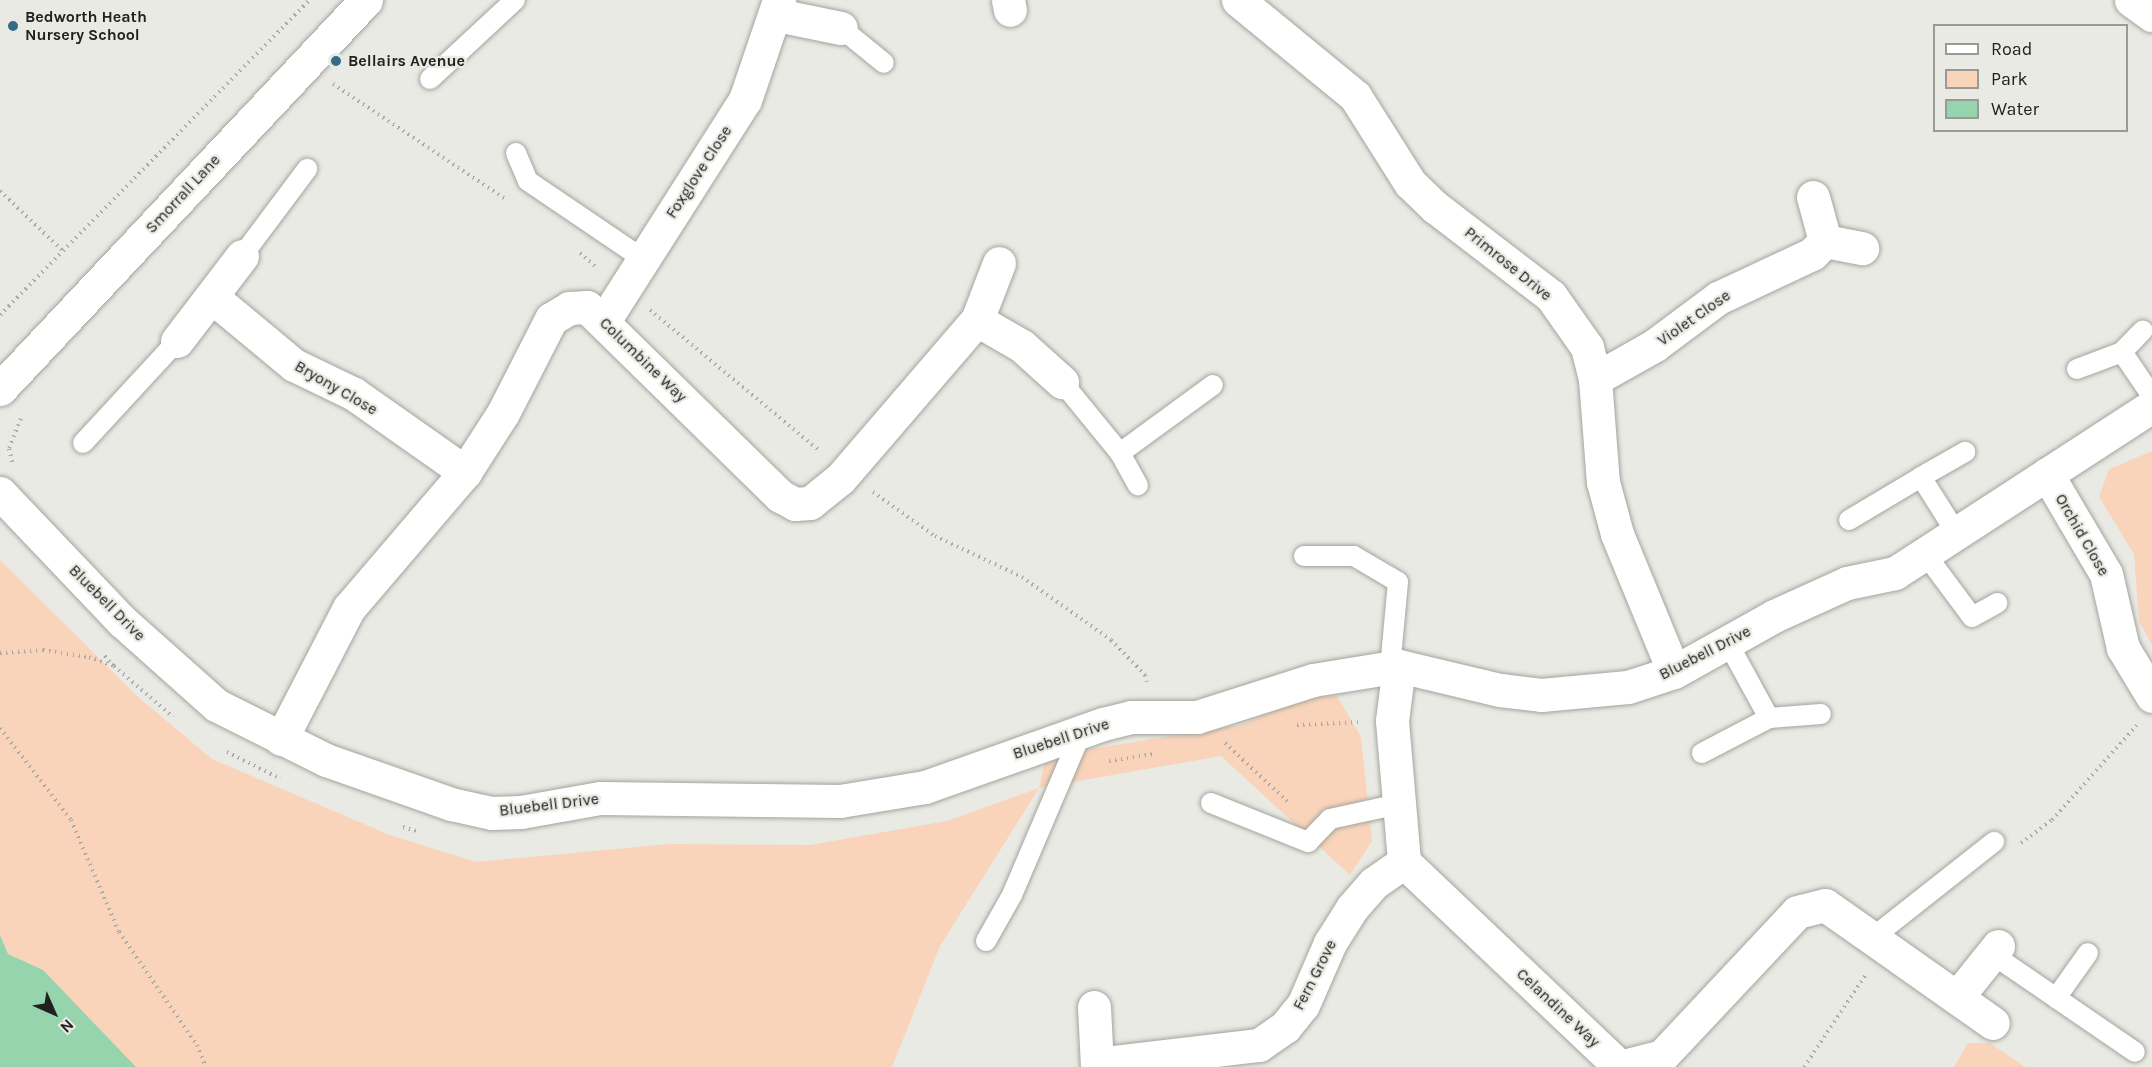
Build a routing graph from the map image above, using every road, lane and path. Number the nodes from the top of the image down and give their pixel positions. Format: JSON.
{"nodes":[{"id":1,"x":310,"y":0,"type":"edge"},
{"id":2,"x":366,"y":0,"type":"edge"},
{"id":3,"x":515,"y":0,"type":"edge"},
{"id":4,"x":1238,"y":0,"type":"edge"},
{"id":5,"x":2131,"y":0,"type":"edge"},
{"id":6,"x":778,"y":8,"type":"edge"},
{"id":7,"x":2152,"y":15,"type":"edge"},
{"id":8,"x":841,"y":28,"type":"joint"},
{"id":9,"x":884,"y":63,"type":"dead end"},
{"id":10,"x":305,"y":65,"type":"junction"},
{"id":11,"x":430,"y":79,"type":"dead end"},
{"id":12,"x":516,"y":153,"type":"dead end"},
{"id":13,"x":307,"y":169,"type":"dead end"},
{"id":14,"x":0,"y":191,"type":"edge"},
{"id":15,"x":1813,"y":197,"type":"dead end"},
{"id":16,"x":510,"y":202,"type":"dead end"},
{"id":17,"x":1825,"y":240,"type":"junction"},
{"id":18,"x":573,"y":248,"type":"dead end"},
{"id":19,"x":1862,"y":248,"type":"dead end"},
{"id":20,"x":63,"y":251,"type":"junction"},
{"id":21,"x":242,"y":256,"type":"joint"},
{"id":22,"x":643,"y":259,"type":"junction"},
{"id":23,"x":999,"y":263,"type":"dead end"},
{"id":24,"x":624,"y":289,"type":"junction"},
{"id":25,"x":212,"y":297,"type":"junction"},
{"id":26,"x":0,"y":315,"type":"edge"},
{"id":27,"x":977,"y":320,"type":"junction"},
{"id":28,"x":604,"y":321,"type":"junction"},
{"id":29,"x":2143,"y":330,"type":"dead end"},
{"id":30,"x":177,"y":340,"type":"joint"},
{"id":31,"x":2122,"y":352,"type":"junction"},
{"id":32,"x":2078,"y":369,"type":"dead end"},
{"id":33,"x":1595,"y":379,"type":"junction"},
{"id":34,"x":1062,"y":382,"type":"joint"},
{"id":35,"x":1213,"y":385,"type":"dead end"},
{"id":36,"x":2152,"y":396,"type":"edge"},
{"id":37,"x":7,"y":400,"type":"edge"},
{"id":38,"x":2152,"y":406,"type":"edge"},
{"id":39,"x":83,"y":443,"type":"dead end"},
{"id":40,"x":1965,"y":452,"type":"dead end"},
{"id":41,"x":1120,"y":453,"type":"junction"},
{"id":42,"x":465,"y":472,"type":"junction"},
{"id":43,"x":846,"y":472,"type":"junction"},
{"id":44,"x":2047,"y":474,"type":"junction"},
{"id":45,"x":1921,"y":477,"type":"junction"},
{"id":46,"x":1138,"y":485,"type":"dead end"},
{"id":47,"x":5,"y":498,"type":"edge"},
{"id":48,"x":1849,"y":520,"type":"dead end"},
{"id":49,"x":1957,"y":534,"type":"junction"},
{"id":50,"x":1926,"y":555,"type":"junction"},
{"id":51,"x":1304,"y":556,"type":"dead end"},
{"id":52,"x":1997,"y":603,"type":"dead end"},
{"id":53,"x":1729,"y":645,"type":"junction"},
{"id":54,"x":98,"y":649,"type":"dead end"},
{"id":55,"x":1,"y":653,"type":"edge"},
{"id":56,"x":1395,"y":667,"type":"junction"},
{"id":57,"x":1674,"y":672,"type":"junction"},
{"id":58,"x":2152,"y":696,"type":"edge"},
{"id":59,"x":1821,"y":714,"type":"dead end"},
{"id":60,"x":1156,"y":717,"type":"junction"},
{"id":61,"x":1769,"y":718,"type":"junction"},
{"id":62,"x":1392,"y":721,"type":"junction"},
{"id":63,"x":1290,"y":726,"type":"dead end"},
{"id":64,"x":0,"y":728,"type":"edge"},
{"id":65,"x":1082,"y":731,"type":"junction"},
{"id":66,"x":281,"y":739,"type":"junction"},
{"id":67,"x":1232,"y":741,"type":"dead end"},
{"id":68,"x":1225,"y":743,"type":"dead end"},
{"id":69,"x":1702,"y":753,"type":"dead end"},
{"id":70,"x":1211,"y":803,"type":"dead end"},
{"id":71,"x":1399,"y":804,"type":"junction"},
{"id":72,"x":1994,"y":842,"type":"dead end"},
{"id":73,"x":1404,"y":862,"type":"junction"},
{"id":74,"x":1871,"y":939,"type":"junction"},
{"id":75,"x":986,"y":941,"type":"dead end"},
{"id":76,"x":1995,"y":950,"type":"joint"},
{"id":77,"x":2088,"y":953,"type":"dead end"},
{"id":78,"x":1958,"y":996,"type":"junction"},
{"id":79,"x":2056,"y":998,"type":"junction"},
{"id":80,"x":1094,"y":1007,"type":"dead end"},
{"id":81,"x":1993,"y":1023,"type":"dead end"},
{"id":82,"x":2135,"y":1052,"type":"dead end"},
{"id":83,"x":1668,"y":1061,"type":"edge"},
{"id":84,"x":1097,"y":1065,"type":"edge"},
{"id":85,"x":206,"y":1067,"type":"edge"}],
"edges":[{"from":1,"to":20,"type":"path"},
{"from":2,"to":10,"type":"street","name":"Smorrall Lane"},
{"from":3,"to":11,"type":"lane"},
{"from":4,"to":33,"type":"street","name":"Primrose Drive"},
{"from":5,"to":7,"type":"street"},
{"from":6,"to":8,"type":"street","name":"Foxglove Close"},
{"from":6,"to":22,"type":"street","name":"Foxglove Close"},
{"from":8,"to":9,"type":"lane"},
{"from":10,"to":16,"type":"path"},
{"from":10,"to":37,"type":"street","name":"Smorrall Lane"},
{"from":12,"to":22,"type":"lane"},
{"from":13,"to":21,"type":"lane"},
{"from":14,"to":20,"type":"path"},
{"from":15,"to":17,"type":"street"},
{"from":17,"to":19,"type":"street"},
{"from":17,"to":33,"type":"street","name":"Violet Close"},
{"from":18,"to":24,"type":"path"},
{"from":20,"to":26,"type":"path"},
{"from":21,"to":25,"type":"street"},
{"from":22,"to":24,"type":"street","name":"Foxglove Close"},
{"from":23,"to":27,"type":"street","name":"Columbine Way"},
{"from":24,"to":28,"type":"street","name":"Foxglove Close"},
{"from":24,"to":43,"type":"path"},
{"from":25,"to":30,"type":"street"},
{"from":25,"to":42,"type":"street","name":"Bryony Close"},
{"from":27,"to":34,"type":"street"},
{"from":27,"to":43,"type":"street","name":"Columbine Way"},
{"from":28,"to":42,"type":"street","name":"Columbine Way"},
{"from":28,"to":43,"type":"street","name":"Columbine Way"},
{"from":29,"to":31,"type":"lane"},
{"from":30,"to":39,"type":"lane"},
{"from":31,"to":32,"type":"lane"},
{"from":31,"to":36,"type":"lane"},
{"from":33,"to":57,"type":"street","name":"Primrose Drive"},
{"from":34,"to":41,"type":"lane"},
{"from":35,"to":41,"type":"lane"},
{"from":37,"to":47,"type":"path"},
{"from":38,"to":44,"type":"street","name":"Bluebell Drive"},
{"from":40,"to":45,"type":"lane"},
{"from":41,"to":46,"type":"lane"},
{"from":42,"to":66,"type":"street","name":"Columbine Way"},
{"from":43,"to":60,"type":"path"},
{"from":44,"to":49,"type":"street","name":"Bluebell Drive"},
{"from":44,"to":58,"type":"street","name":"Orchid Close"},
{"from":45,"to":48,"type":"lane"},
{"from":45,"to":49,"type":"lane"},
{"from":47,"to":66,"type":"street","name":"Bluebell Drive"},
{"from":49,"to":50,"type":"street","name":"Bluebell Drive"},
{"from":50,"to":52,"type":"lane"},
{"from":50,"to":53,"type":"street","name":"Bluebell Drive"},
{"from":51,"to":56,"type":"lane"},
{"from":53,"to":57,"type":"street","name":"Bluebell Drive"},
{"from":53,"to":61,"type":"lane"},
{"from":54,"to":55,"type":"path"},
{"from":56,"to":57,"type":"street","name":"Bluebell Drive"},
{"from":56,"to":60,"type":"street","name":"Bluebell Drive"},
{"from":56,"to":62,"type":"street"},
{"from":59,"to":61,"type":"lane"},
{"from":60,"to":65,"type":"street","name":"Bluebell Drive"},
{"from":61,"to":69,"type":"lane"},
{"from":62,"to":63,"type":"path"},
{"from":62,"to":71,"type":"street"},
{"from":64,"to":85,"type":"path"},
{"from":65,"to":66,"type":"street","name":"Bluebell Drive"},
{"from":65,"to":75,"type":"lane"},
{"from":67,"to":68,"type":"path"},
{"from":70,"to":71,"type":"lane"},
{"from":71,"to":73,"type":"street"},
{"from":72,"to":74,"type":"lane"},
{"from":73,"to":83,"type":"street","name":"Celandine Way"},
{"from":73,"to":84,"type":"street","name":"Fern Grove"},
{"from":74,"to":78,"type":"street","name":"Celandine Way"},
{"from":74,"to":83,"type":"street","name":"Celandine Way"},
{"from":76,"to":78,"type":"street"},
{"from":76,"to":79,"type":"lane"},
{"from":77,"to":79,"type":"lane"},
{"from":78,"to":81,"type":"street","name":"Celandine Way"},
{"from":79,"to":82,"type":"lane"},
{"from":80,"to":84,"type":"street","name":"Fern Grove"}]}
